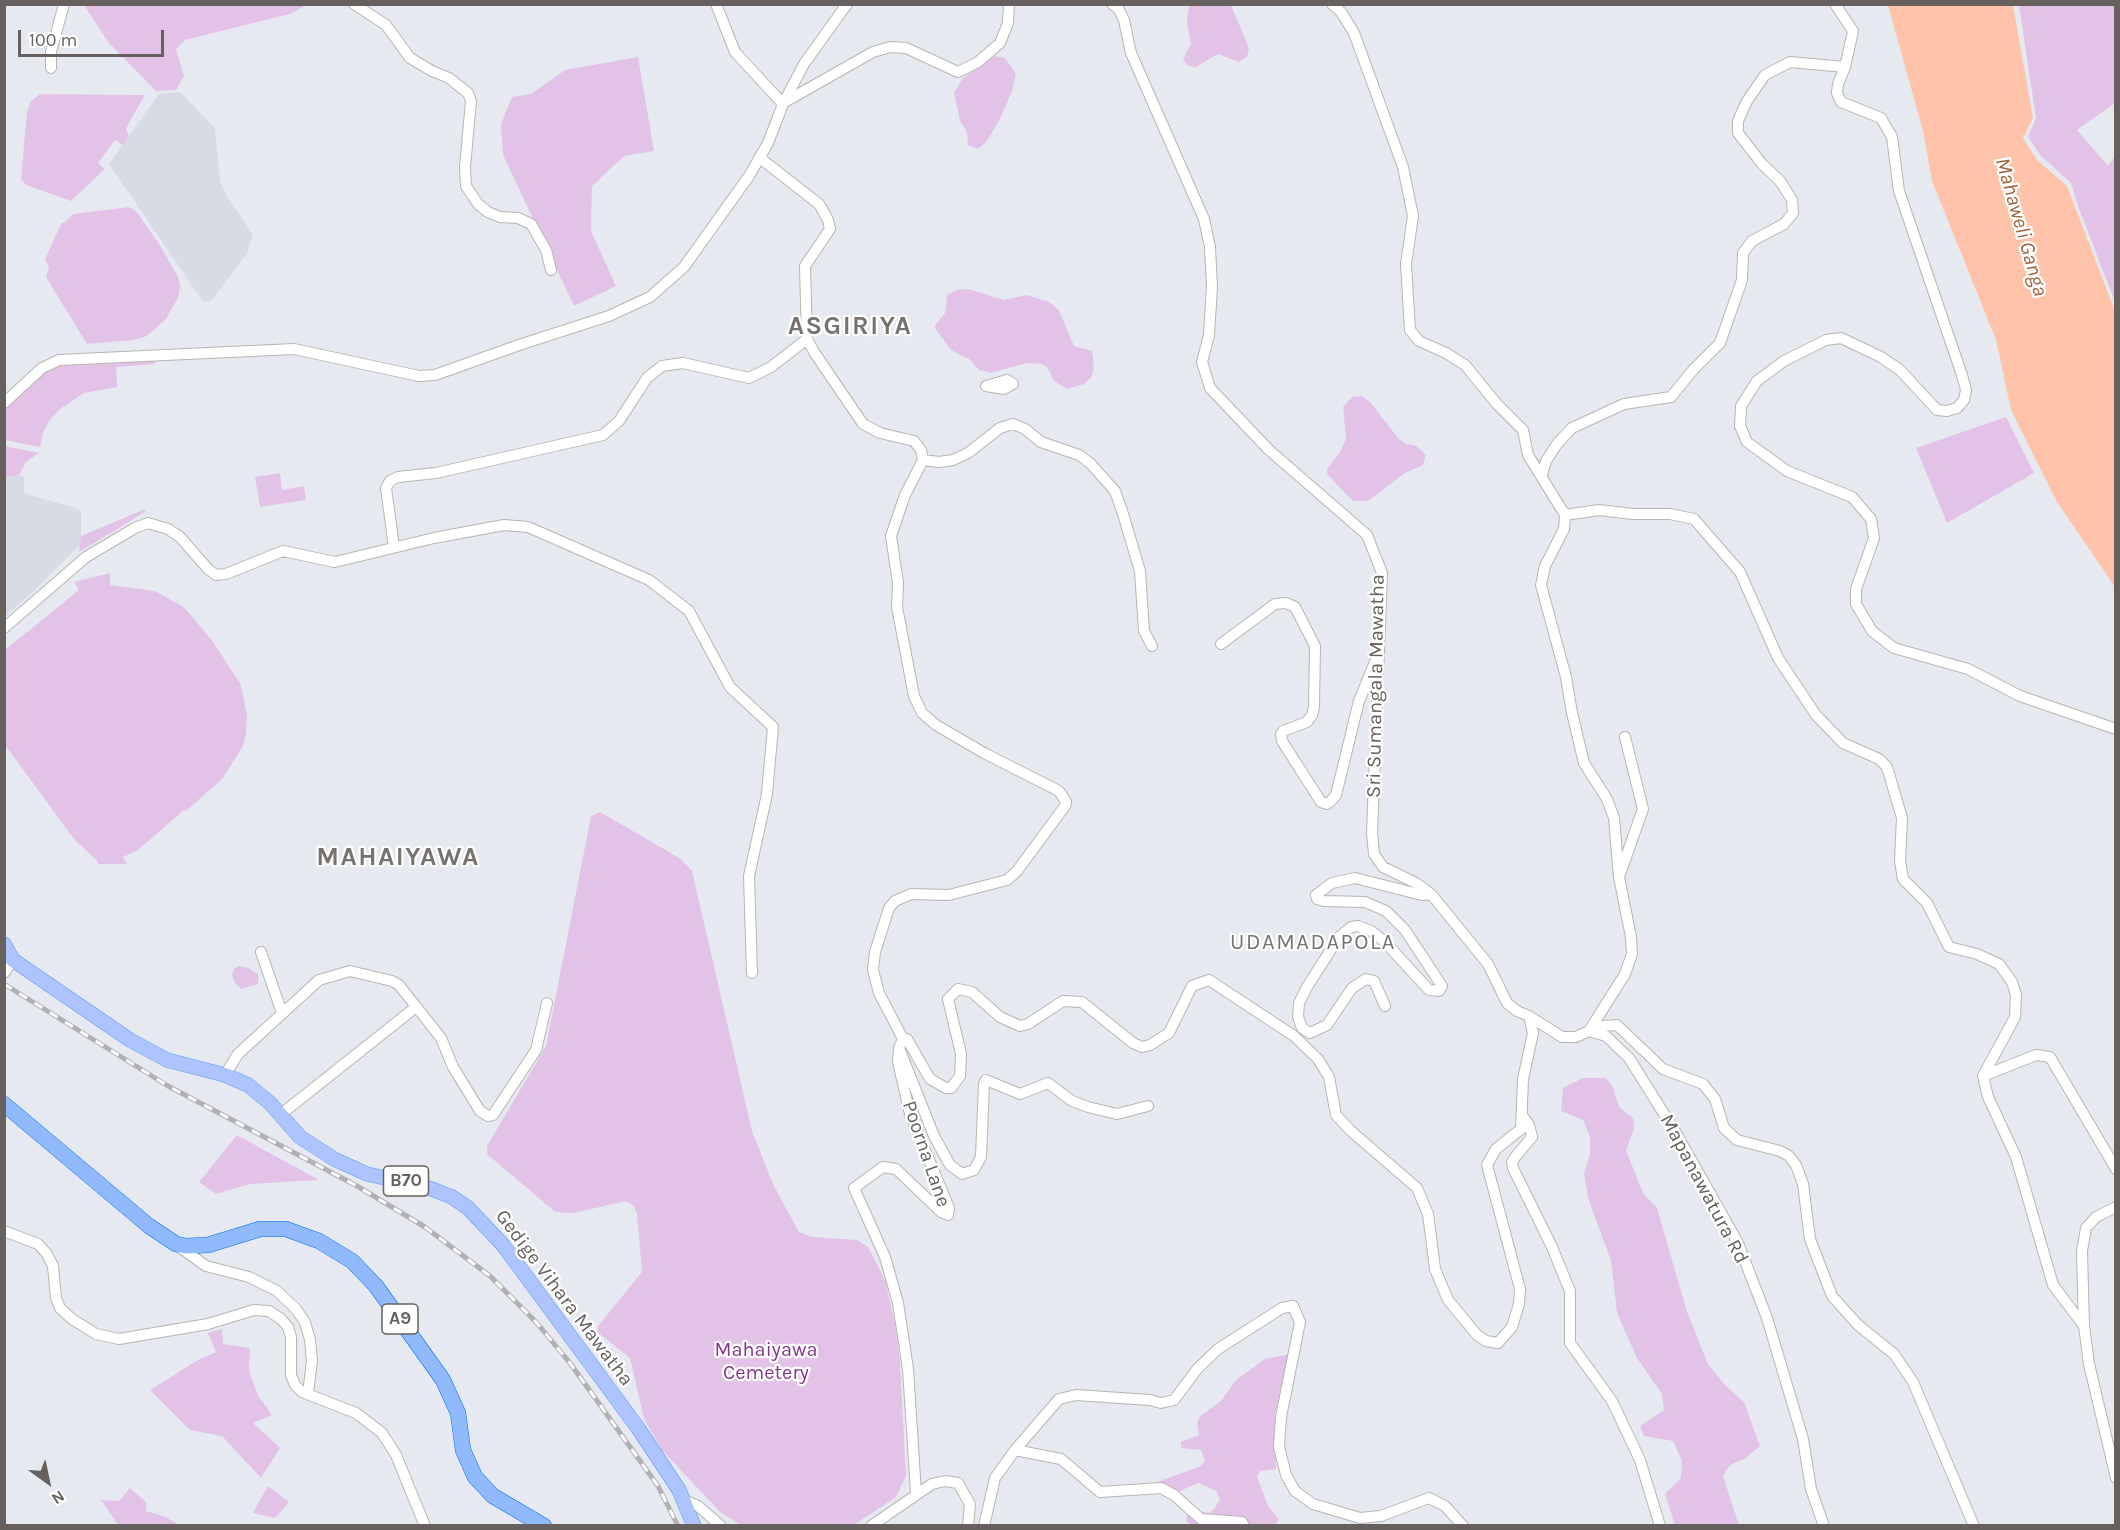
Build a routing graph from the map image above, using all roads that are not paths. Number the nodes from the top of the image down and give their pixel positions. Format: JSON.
{"nodes":[{"id":1,"x":64,"y":4,"type":"edge"},
{"id":2,"x":354,"y":4,"type":"edge"},
{"id":3,"x":716,"y":4,"type":"edge"},
{"id":4,"x":848,"y":4,"type":"edge"},
{"id":5,"x":1009,"y":4,"type":"edge"},
{"id":6,"x":1112,"y":4,"type":"edge"},
{"id":7,"x":1332,"y":4,"type":"edge"},
{"id":8,"x":1835,"y":4,"type":"edge"},
{"id":9,"x":1845,"y":67,"type":"junction"},
{"id":10,"x":51,"y":68,"type":"dead end"},
{"id":11,"x":783,"y":104,"type":"junction"},
{"id":12,"x":760,"y":158,"type":"junction"},
{"id":13,"x":551,"y":270,"type":"dead end"},
{"id":14,"x":807,"y":339,"type":"junction"},
{"id":15,"x":4,"y":404,"type":"edge"},
{"id":16,"x":923,"y":460,"type":"junction"},
{"id":17,"x":1542,"y":476,"type":"junction"},
{"id":18,"x":1565,"y":515,"type":"junction"},
{"id":19,"x":394,"y":547,"type":"junction"},
{"id":20,"x":4,"y":628,"type":"edge"},
{"id":21,"x":1221,"y":644,"type":"dead end"},
{"id":22,"x":1152,"y":646,"type":"dead end"},
{"id":23,"x":1379,"y":653,"type":"junction"},
{"id":24,"x":2115,"y":729,"type":"edge"},
{"id":25,"x":1625,"y":737,"type":"dead end"},
{"id":26,"x":1619,"y":877,"type":"junction"},
{"id":27,"x":1431,"y":894,"type":"junction"},
{"id":28,"x":4,"y":944,"type":"edge"},
{"id":29,"x":261,"y":952,"type":"dead end"},
{"id":30,"x":13,"y":960,"type":"junction"},
{"id":31,"x":5,"y":972,"type":"edge"},
{"id":32,"x":752,"y":973,"type":"dead end"},
{"id":33,"x":547,"y":1003,"type":"dead end"},
{"id":34,"x":1385,"y":1006,"type":"dead end"},
{"id":35,"x":416,"y":1007,"type":"junction"},
{"id":36,"x":282,"y":1013,"type":"junction"},
{"id":37,"x":1528,"y":1016,"type":"junction"},
{"id":38,"x":1589,"y":1031,"type":"junction"},
{"id":39,"x":901,"y":1043,"type":"junction"},
{"id":40,"x":225,"y":1075,"type":"junction"},
{"id":41,"x":1983,"y":1076,"type":"junction"},
{"id":42,"x":4,"y":1104,"type":"edge"},
{"id":43,"x":1148,"y":1106,"type":"dead end"},
{"id":44,"x":280,"y":1115,"type":"junction"},
{"id":45,"x":1522,"y":1115,"type":"junction"},
{"id":46,"x":2115,"y":1169,"type":"edge"},
{"id":47,"x":2115,"y":1208,"type":"edge"},
{"id":48,"x":4,"y":1231,"type":"edge"},
{"id":49,"x":176,"y":1244,"type":"junction"},
{"id":50,"x":2084,"y":1326,"type":"junction"},
{"id":51,"x":308,"y":1393,"type":"junction"},
{"id":52,"x":1015,"y":1450,"type":"junction"},
{"id":53,"x":2115,"y":1478,"type":"edge"},
{"id":54,"x":916,"y":1493,"type":"junction"},
{"id":55,"x":684,"y":1500,"type":"junction"},
{"id":56,"x":425,"y":1526,"type":"edge"},
{"id":57,"x":544,"y":1526,"type":"edge"},
{"id":58,"x":694,"y":1526,"type":"edge"},
{"id":59,"x":721,"y":1526,"type":"edge"},
{"id":60,"x":871,"y":1526,"type":"edge"},
{"id":61,"x":968,"y":1526,"type":"edge"},
{"id":62,"x":984,"y":1526,"type":"edge"},
{"id":63,"x":1244,"y":1526,"type":"edge"},
{"id":64,"x":1463,"y":1526,"type":"edge"},
{"id":65,"x":1660,"y":1526,"type":"edge"},
{"id":66,"x":1824,"y":1526,"type":"edge"},
{"id":67,"x":1974,"y":1526,"type":"edge"}],
"edges":[{"from":1,"to":10,"type":"street"},
{"from":2,"to":13,"type":"street"},
{"from":3,"to":11,"type":"street"},
{"from":4,"to":11,"type":"street"},
{"from":5,"to":11,"type":"street"},
{"from":6,"to":23,"type":"street","name":"Sri Sumangala Mawatha"},
{"from":7,"to":17,"type":"street"},
{"from":8,"to":9,"type":"street"},
{"from":9,"to":17,"type":"street"},
{"from":9,"to":24,"type":"street"},
{"from":11,"to":12,"type":"street"},
{"from":12,"to":14,"type":"street"},
{"from":12,"to":15,"type":"street"},
{"from":14,"to":16,"type":"street"},
{"from":14,"to":19,"type":"street"},
{"from":16,"to":22,"type":"street"},
{"from":16,"to":39,"type":"street"},
{"from":17,"to":18,"type":"street"},
{"from":18,"to":26,"type":"street"},
{"from":18,"to":41,"type":"street"},
{"from":19,"to":20,"type":"street"},
{"from":19,"to":32,"type":"street"},
{"from":21,"to":23,"type":"street"},
{"from":23,"to":27,"type":"street","name":"Sri Sumangala Mawatha"},
{"from":25,"to":26,"type":"street"},
{"from":26,"to":38,"type":"street"},
{"from":27,"to":34,"type":"street"},
{"from":27,"to":37,"type":"street","name":"Sri Sumangala Mawatha"},
{"from":28,"to":30,"type":"main road","number":"B70"},
{"from":29,"to":36,"type":"street"},
{"from":30,"to":31,"type":"street"},
{"from":30,"to":40,"type":"main road","name":"Gedige Vihara Mawatha","number":"B70"},
{"from":33,"to":35,"type":"street"},
{"from":35,"to":36,"type":"street"},
{"from":35,"to":44,"type":"street"},
{"from":36,"to":40,"type":"street"},
{"from":37,"to":38,"type":"street"},
{"from":37,"to":45,"type":"street"},
{"from":38,"to":66,"type":"street","name":"Mapanawatura Rd"},
{"from":38,"to":67,"type":"street"},
{"from":39,"to":43,"type":"street"},
{"from":39,"to":45,"type":"street"},
{"from":39,"to":54,"type":"street","name":"Poorna Lane"},
{"from":40,"to":44,"type":"main road","name":"Gedige Vihara Mawatha","number":"B70"},
{"from":41,"to":46,"type":"street"},
{"from":41,"to":50,"type":"street"},
{"from":42,"to":49,"type":"highway"},
{"from":44,"to":55,"type":"main road","name":"Gedige Vihara Mawatha","number":"B70"},
{"from":45,"to":65,"type":"street"},
{"from":47,"to":50,"type":"street"},
{"from":48,"to":51,"type":"street"},
{"from":49,"to":51,"type":"street"},
{"from":49,"to":57,"type":"highway","number":"A9"},
{"from":50,"to":53,"type":"street"},
{"from":51,"to":56,"type":"street"},
{"from":52,"to":62,"type":"street"},
{"from":52,"to":63,"type":"street"},
{"from":52,"to":64,"type":"street"},
{"from":54,"to":60,"type":"street"},
{"from":54,"to":61,"type":"street"},
{"from":55,"to":58,"type":"main road","name":"Gedige Vihara Mawatha","number":"B70"},
{"from":55,"to":59,"type":"street"}]}
